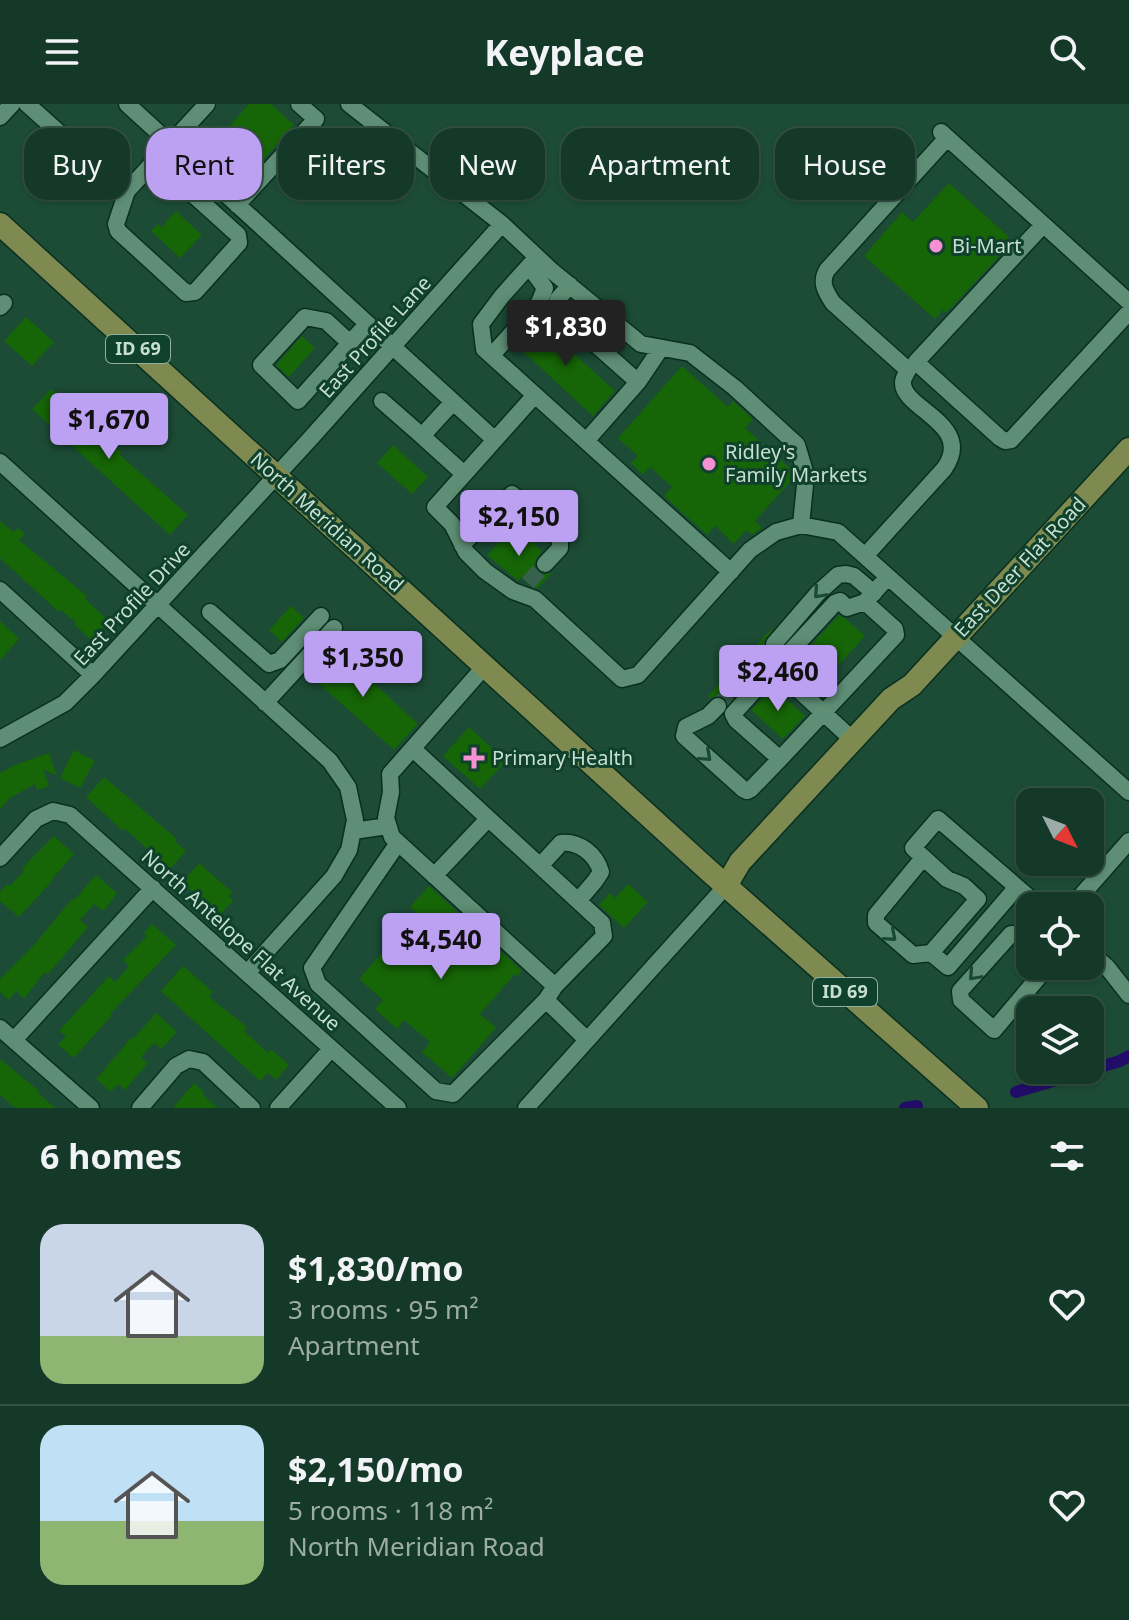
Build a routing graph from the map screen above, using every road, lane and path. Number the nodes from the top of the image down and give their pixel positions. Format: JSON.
{"nodes":[{"id":1,"x":12,"y":104,"type":"edge"},
{"id":2,"x":27,"y":104,"type":"edge"},
{"id":3,"x":127,"y":104,"type":"edge"},
{"id":4,"x":207,"y":104,"type":"edge"},
{"id":5,"x":299,"y":104,"type":"edge"},
{"id":6,"x":349,"y":104,"type":"edge"},
{"id":7,"x":0,"y":117,"type":"edge"},
{"id":8,"x":54,"y":128,"type":"edge"},
{"id":9,"x":153,"y":128,"type":"edge"},
{"id":10,"x":185,"y":128,"type":"edge"},
{"id":11,"x":146,"y":171,"type":"edge"},
{"id":12,"x":130,"y":188,"type":"edge"},
{"id":13,"x":124,"y":200,"type":"edge"},
{"id":14,"x":199,"y":200,"type":"edge"},
{"id":15,"x":232,"y":200,"type":"edge"},
{"id":16,"x":237,"y":205,"type":"junction"},
{"id":17,"x":0,"y":224,"type":"edge"},
{"id":18,"x":502,"y":224,"type":"junction"},
{"id":19,"x":1043,"y":225,"type":"junction"},
{"id":20,"x":533,"y":262,"type":"junction"},
{"id":21,"x":570,"y":285,"type":"junction"},
{"id":22,"x":1129,"y":302,"type":"edge"},
{"id":23,"x":1129,"y":312,"type":"edge"},
{"id":24,"x":367,"y":324,"type":"junction"},
{"id":25,"x":350,"y":343,"type":"junction"},
{"id":26,"x":392,"y":347,"type":"junction"},
{"id":27,"x":661,"y":348,"type":"junction"},
{"id":28,"x":492,"y":355,"type":"junction"},
{"id":29,"x":912,"y":366,"type":"junction"},
{"id":30,"x":638,"y":382,"type":"junction"},
{"id":31,"x":535,"y":395,"type":"junction"},
{"id":32,"x":382,"y":401,"type":"dead end"},
{"id":33,"x":453,"y":402,"type":"junction"},
{"id":34,"x":422,"y":436,"type":"junction"},
{"id":35,"x":495,"y":440,"type":"junction"},
{"id":36,"x":586,"y":441,"type":"junction"},
{"id":37,"x":1129,"y":449,"type":"edge"},
{"id":38,"x":0,"y":462,"type":"edge"},
{"id":39,"x":464,"y":474,"type":"junction"},
{"id":40,"x":277,"y":475,"type":"junction"},
{"id":41,"x":801,"y":525,"type":"junction"},
{"id":42,"x":462,"y":545,"type":"junction"},
{"id":43,"x":865,"y":556,"type":"junction"},
{"id":44,"x":545,"y":564,"type":"tunnel mouth"},
{"id":45,"x":731,"y":572,"type":"junction"},
{"id":46,"x":888,"y":577,"type":"junction"},
{"id":47,"x":0,"y":590,"type":"edge"},
{"id":48,"x":870,"y":597,"type":"junction"},
{"id":49,"x":157,"y":606,"type":"junction"},
{"id":50,"x":210,"y":612,"type":"dead end"},
{"id":51,"x":321,"y":616,"type":"dead end"},
{"id":52,"x":334,"y":628,"type":"dead end"},
{"id":53,"x":955,"y":638,"type":"junction"},
{"id":54,"x":774,"y":644,"type":"tunnel mouth"},
{"id":55,"x":485,"y":666,"type":"junction"},
{"id":56,"x":775,"y":668,"type":"junction"},
{"id":57,"x":93,"y":675,"type":"junction"},
{"id":58,"x":912,"y":685,"type":"junction"},
{"id":59,"x":265,"y":703,"type":"junction"},
{"id":60,"x":718,"y":706,"type":"tunnel mouth"},
{"id":61,"x":823,"y":712,"type":"junction"},
{"id":62,"x":0,"y":739,"type":"edge"},
{"id":63,"x":854,"y":741,"type":"junction"},
{"id":64,"x":413,"y":749,"type":"junction"},
{"id":65,"x":780,"y":759,"type":"junction"},
{"id":66,"x":1129,"y":792,"type":"edge"},
{"id":67,"x":488,"y":819,"type":"junction"},
{"id":68,"x":354,"y":826,"type":"junction"},
{"id":69,"x":388,"y":826,"type":"junction"},
{"id":70,"x":1129,"y":841,"type":"edge"},
{"id":71,"x":398,"y":843,"type":"junction"},
{"id":72,"x":0,"y":858,"type":"edge"},
{"id":73,"x":923,"y":858,"type":"junction"},
{"id":74,"x":540,"y":866,"type":"junction"},
{"id":75,"x":434,"y":876,"type":"junction"},
{"id":76,"x":726,"y":886,"type":"junction"},
{"id":77,"x":1017,"y":887,"type":"junction"},
{"id":78,"x":153,"y":888,"type":"junction"},
{"id":79,"x":1023,"y":892,"type":"edge"},
{"id":80,"x":1084,"y":892,"type":"edge"},
{"id":81,"x":978,"y":899,"type":"junction"},
{"id":82,"x":578,"y":901,"type":"junction"},
{"id":83,"x":994,"y":912,"type":"junction"},
{"id":84,"x":1016,"y":935,"type":"edge"},
{"id":85,"x":931,"y":953,"type":"junction"},
{"id":86,"x":1104,"y":964,"type":"edge"},
{"id":87,"x":247,"y":973,"type":"junction"},
{"id":88,"x":1035,"y":980,"type":"edge"},
{"id":89,"x":551,"y":993,"type":"junction"},
{"id":90,"x":1129,"y":995,"type":"edge"},
{"id":91,"x":0,"y":1028,"type":"edge"},
{"id":92,"x":14,"y":1040,"type":"junction"},
{"id":93,"x":587,"y":1040,"type":"junction"},
{"id":94,"x":331,"y":1049,"type":"junction"},
{"id":95,"x":966,"y":1105,"type":"edge"},
{"id":96,"x":91,"y":1108,"type":"edge"},
{"id":97,"x":140,"y":1108,"type":"edge"},
{"id":98,"x":252,"y":1108,"type":"edge"},
{"id":99,"x":278,"y":1108,"type":"edge"},
{"id":100,"x":398,"y":1108,"type":"edge"},
{"id":101,"x":526,"y":1108,"type":"edge"}],
"edges":[{"from":1,"to":7,"type":"street"},
{"from":2,"to":8,"type":"street"},
{"from":3,"to":9,"type":"street"},
{"from":4,"to":10,"type":"street"},
{"from":5,"to":16,"type":"street"},
{"from":6,"to":18,"type":"street"},
{"from":11,"to":12,"type":"street"},
{"from":13,"to":14,"type":"street"},
{"from":15,"to":16,"type":"street"},
{"from":16,"to":24,"type":"street"},
{"from":17,"to":40,"type":"main road","name":"North Meridian Road","number":"ID 69"},
{"from":18,"to":20,"type":"street"},
{"from":18,"to":26,"type":"street","name":"East Profile Lane"},
{"from":19,"to":22,"type":"street"},
{"from":19,"to":29,"type":"street"},
{"from":19,"to":29,"type":"street"},
{"from":20,"to":21,"type":"street"},
{"from":20,"to":28,"type":"street"},
{"from":20,"to":28,"type":"street"},
{"from":21,"to":27,"type":"street"},
{"from":21,"to":30,"type":"street"},
{"from":23,"to":29,"type":"street"},
{"from":24,"to":25,"type":"street"},
{"from":24,"to":26,"type":"street"},
{"from":25,"to":25,"type":"street"},
{"from":26,"to":33,"type":"street"},
{"from":26,"to":40,"type":"street","name":"East Profile Lane"},
{"from":27,"to":30,"type":"street"},
{"from":27,"to":41,"type":"street"},
{"from":28,"to":31,"type":"street"},
{"from":29,"to":43,"type":"street"},
{"from":30,"to":36,"type":"street"},
{"from":31,"to":35,"type":"street"},
{"from":31,"to":36,"type":"street"},
{"from":32,"to":34,"type":"street"},
{"from":33,"to":34,"type":"street"},
{"from":33,"to":35,"type":"street"},
{"from":34,"to":39,"type":"street"},
{"from":35,"to":39,"type":"street"},
{"from":36,"to":45,"type":"street"},
{"from":37,"to":53,"type":"main road","name":"East Deer Flat Road"},
{"from":38,"to":49,"type":"street"},
{"from":39,"to":42,"type":"street"},
{"from":40,"to":49,"type":"street","name":"East Profile Drive"},
{"from":40,"to":55,"type":"main road","name":"North Meridian Road","number":"ID 69"},
{"from":41,"to":43,"type":"street"},
{"from":41,"to":45,"type":"street"},
{"from":42,"to":44,"type":"street"},
{"from":42,"to":45,"type":"street"},
{"from":43,"to":46,"type":"street"},
{"from":46,"to":48,"type":"street"},
{"from":46,"to":53,"type":"street"},
{"from":47,"to":57,"type":"street"},
{"from":48,"to":54,"type":"street","one_way":true},
{"from":48,"to":56,"type":"street"},
{"from":48,"to":61,"type":"street"},
{"from":49,"to":57,"type":"street","name":"East Profile Drive"},
{"from":49,"to":59,"type":"street"},
{"from":50,"to":51,"type":"street"},
{"from":52,"to":59,"type":"street"},
{"from":53,"to":58,"type":"main road","name":"East Deer Flat Road"},
{"from":53,"to":66,"type":"street"},
{"from":55,"to":64,"type":"street"},
{"from":55,"to":76,"type":"main road","name":"North Meridian Road","number":"ID 69"},
{"from":56,"to":61,"type":"street"},
{"from":56,"to":65,"type":"street"},
{"from":57,"to":62,"type":"street","name":"East Profile Drive"},
{"from":58,"to":63,"type":"main road","name":"East Deer Flat Road"},
{"from":58,"to":76,"type":"main road","name":"East Deer Flat Road"},
{"from":59,"to":68,"type":"street"},
{"from":60,"to":65,"type":"street","one_way":true},
{"from":61,"to":63,"type":"street"},
{"from":61,"to":65,"type":"street"},
{"from":63,"to":76,"type":"main road","name":"East Deer Flat Road"},
{"from":64,"to":67,"type":"street"},
{"from":64,"to":69,"type":"street"},
{"from":67,"to":74,"type":"street"},
{"from":67,"to":75,"type":"street"},
{"from":68,"to":69,"type":"street"},
{"from":68,"to":87,"type":"street"},
{"from":69,"to":71,"type":"street"},
{"from":70,"to":80,"type":"street"},
{"from":71,"to":75,"type":"street"},
{"from":71,"to":89,"type":"street"},
{"from":72,"to":78,"type":"street","name":"North Antelope Flat Avenue"},
{"from":73,"to":77,"type":"street"},
{"from":73,"to":81,"type":"street"},
{"from":73,"to":85,"type":"street","one_way":true},
{"from":74,"to":82,"type":"street"},
{"from":74,"to":82,"type":"street"},
{"from":75,"to":89,"type":"street"},
{"from":76,"to":93,"type":"street","name":"East Deer Flat Road"},
{"from":76,"to":95,"type":"main road","name":"North Meridian Road","number":"ID 69"},
{"from":77,"to":79,"type":"street"},
{"from":77,"to":83,"type":"street"},
{"from":78,"to":87,"type":"street","name":"North Antelope Flat Avenue"},
{"from":78,"to":92,"type":"street"},
{"from":81,"to":83,"type":"street"},
{"from":81,"to":85,"type":"street"},
{"from":82,"to":89,"type":"street"},
{"from":83,"to":85,"type":"street"},
{"from":84,"to":88,"type":"street","one_way":true},
{"from":86,"to":90,"type":"street"},
{"from":87,"to":94,"type":"street","name":"North Antelope Flat Avenue"},
{"from":89,"to":93,"type":"street"},
{"from":91,"to":92,"type":"street"},
{"from":92,"to":96,"type":"street"},
{"from":93,"to":101,"type":"street","name":"East Deer Flat Road"},
{"from":94,"to":99,"type":"street"},
{"from":94,"to":100,"type":"street","name":"North Antelope Flat Avenue"},
{"from":97,"to":98,"type":"street"}]}
